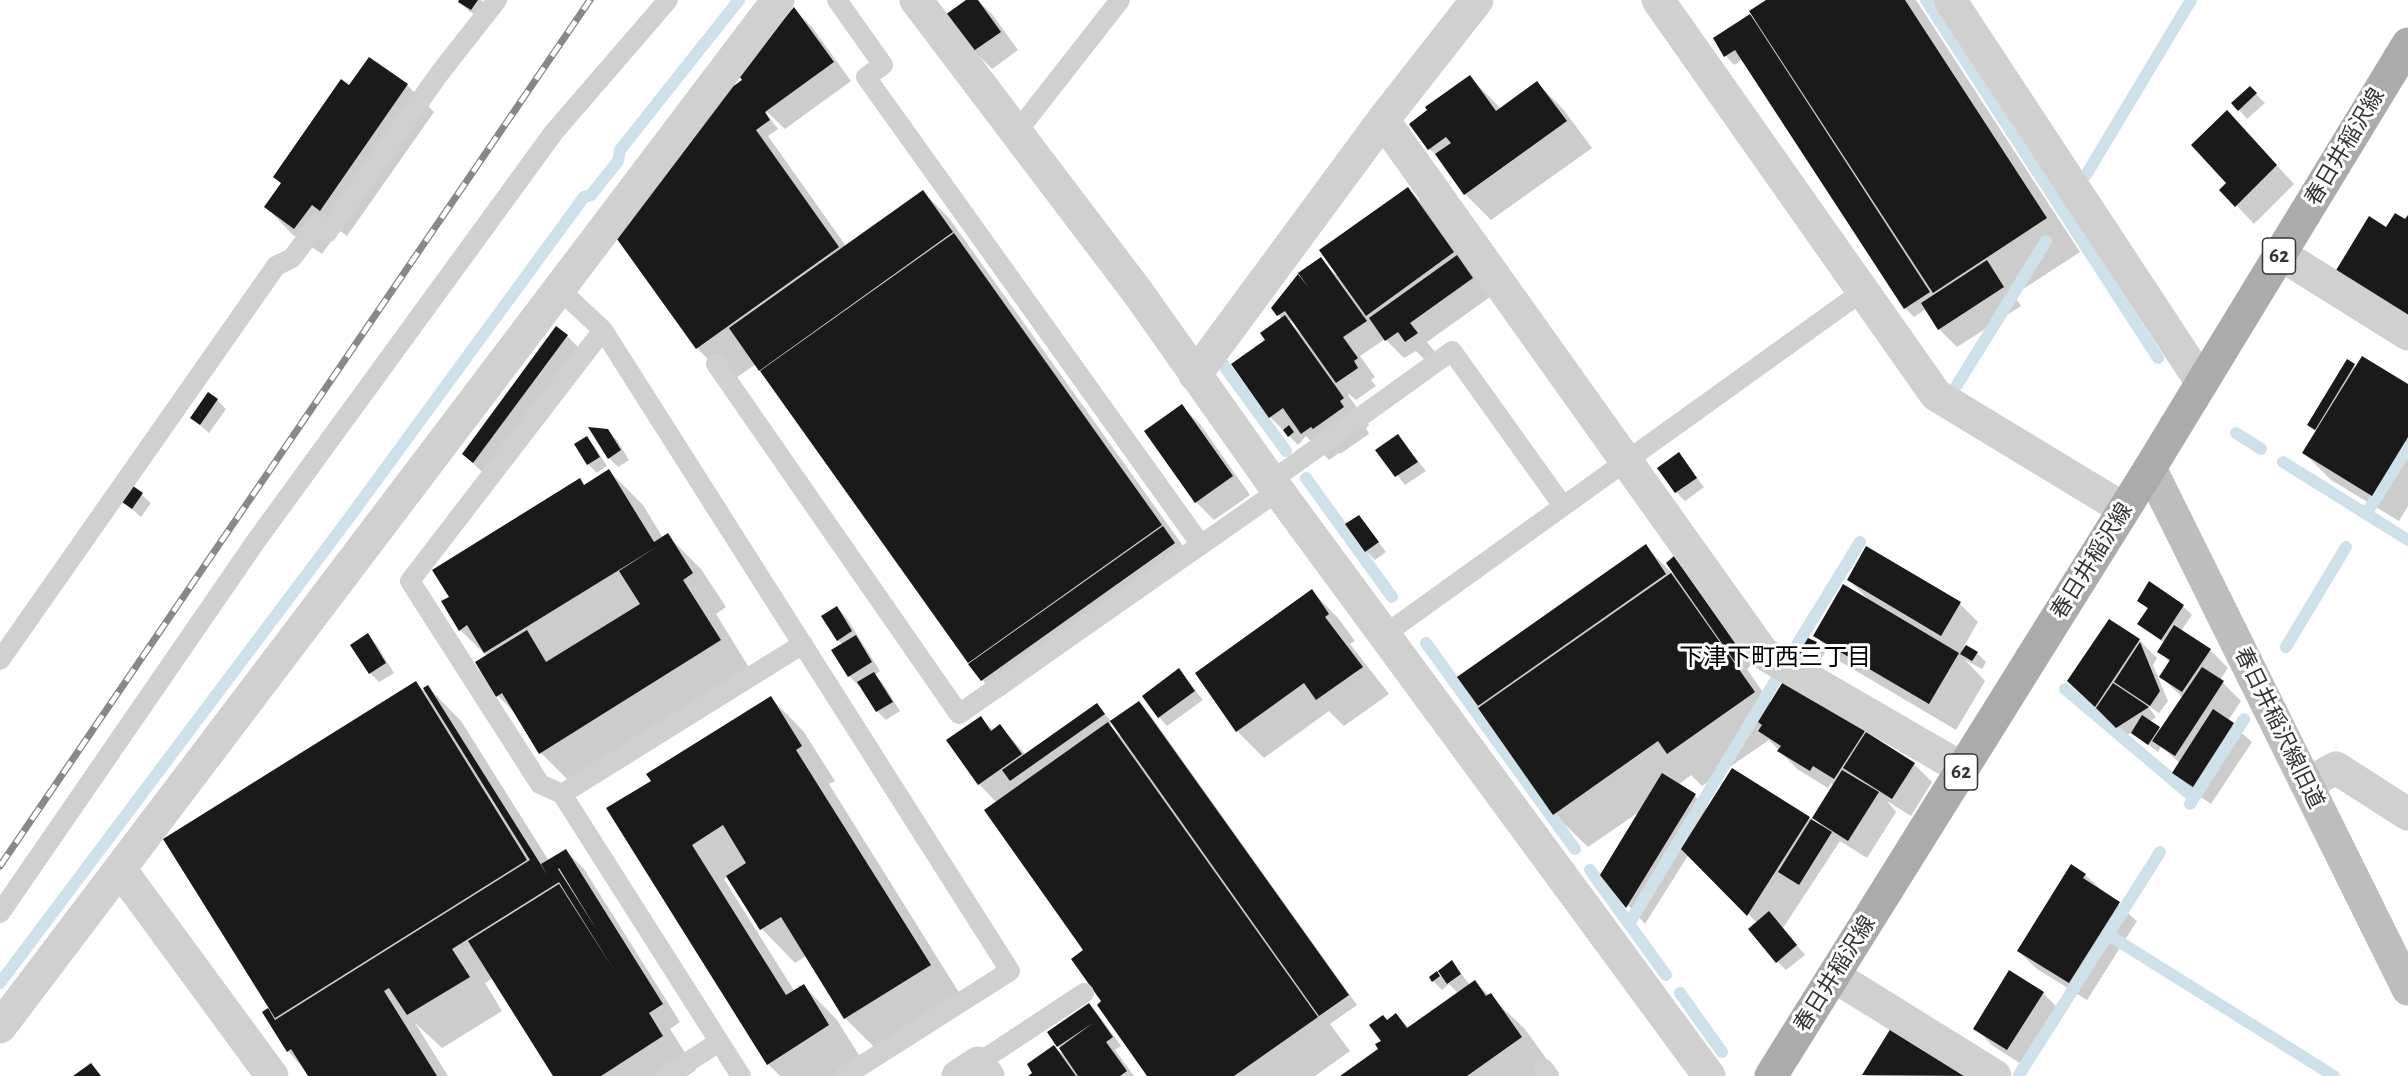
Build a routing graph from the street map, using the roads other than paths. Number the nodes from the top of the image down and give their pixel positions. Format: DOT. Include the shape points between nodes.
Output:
graph roads {
  1 [pos="497,0"];
  2 [pos="668,0"];
  3 [pos="778,0"];
  4 [pos="837,0"];
  5 [pos="916,0"];
  6 [pos="1120,0"];
  7 [pos="1477,0"];
  8 [pos="1658,0"];
  9 [pos="1950,0"];
  10 [pos="2408,44"];
  11 [pos="1383,120"];
  12 [pos="1016,133"];
  13 [pos="2280,254"];
  14 [pos="559,289"];
  15 [pos="1863,291"];
  16 [pos="603,330"];
  17 [pos="2408,334"];
  18 [pos="716,364"];
  19 [pos="1195,375"];
  20 [pos="2202,383"];
  21 [pos="1626,461"];
  22 [pos="2150,468"];
  23 [pos="1275,486"];
  24 [pos="1563,506"];
  25 [pos="2124,509"];
  26 [pos="1201,545"];
  27 [pos="1384,635"];
  28 [pos="803,644"];
  29 [pos="0,660"];
  30 [pos="1963,769"];
  31 [pos="2307,784"];
  32 [pos="562,794"];
  33 [pos="2408,813"];
  34 [pos="120,869"];
  35 [pos="0,913"];
  36 [pos="1834,976"];
  37 [pos="2408,989"];
  38 [pos="1084,993"];
  39 [pos="0,1026"];
  40 [pos="720,1042"];
  41 [pos="975,1072"];
  42 [pos="272,1076"];
  43 [pos="666,1076"];
  44 [pos="741,1076"];
  45 [pos="845,1076"];
  46 [pos="1710,1076"];
  47 [pos="1772,1076"];
  48 [pos="1995,1076"];
  1 -- 29 [label="lane" via="439,74 327,233 317,225 292,258 276,266"];
  2 -- 35 [label="lane" via="547,142 255,541"];
  3 -- 14 [label="street"];
  4 -- 26 [label="lane" via="883,65 866,77"];
  5 -- 12 [label="street"];
  6 -- 12 [label="lane"];
  7 -- 11 [label="street"];
  8 -- 15 [label="street"];
  9 -- 20 [label="street"];
  10 -- 13 [label="main road, 春日井稲沢線 / 62"];
  11 -- 19 [label="street"];
  11 -- 21 [label="street"];
  12 -- 19 [label="street"];
  13 -- 17 [label="street"];
  13 -- 20 [label="main road, 春日井稲沢線 / 62"];
  14 -- 16 [label="lane"];
  14 -- 34 [label="street"];
  15 -- 21 [label="lane"];
  15 -- 25 [label="street" via="1936,395"];
  16 -- 28 [label="lane"];
  16 -- 32 [label="lane" via="410,581 540,784"];
  18 -- 26 [label="lane" via="959,714"];
  19 -- 23 [label="street"];
  20 -- 22 [label="main road, 春日井稲沢線 / 62"];
  21 -- 24 [label="lane"];
  21 -- 30 [label="street" via="1763,652"];
  22 -- 25 [label="main road, 春日井稲沢線 / 62"];
  22 -- 31 [label="street, 春日井稲沢線旧道"];
  23 -- 24 [label="lane" via="1452,351"];
  23 -- 26 [label="lane"];
  23 -- 27 [label="street"];
  24 -- 27 [label="lane"];
  25 -- 30 [label="main road, 春日井稲沢線 / 62"];
  27 -- 46 [label="street"];
  28 -- 32 [label="lane"];
  28 -- 45 [label="lane" via="1010,971"];
  30 -- 36 [label="main road, 春日井稲沢線 / 62"];
  31 -- 33 [label="street" via="2336,768"];
  31 -- 37 [label="street, 春日井稲沢線旧道"];
  32 -- 40 [label="lane"];
  34 -- 39 [label="street"];
  34 -- 42 [label="street"];
  36 -- 47 [label="main road, 春日井稲沢線 / 62"];
  36 -- 48 [label="street"];
  38 -- 41 [label="lane"];
  40 -- 43 [label="lane"];
  40 -- 44 [label="lane"];
}
